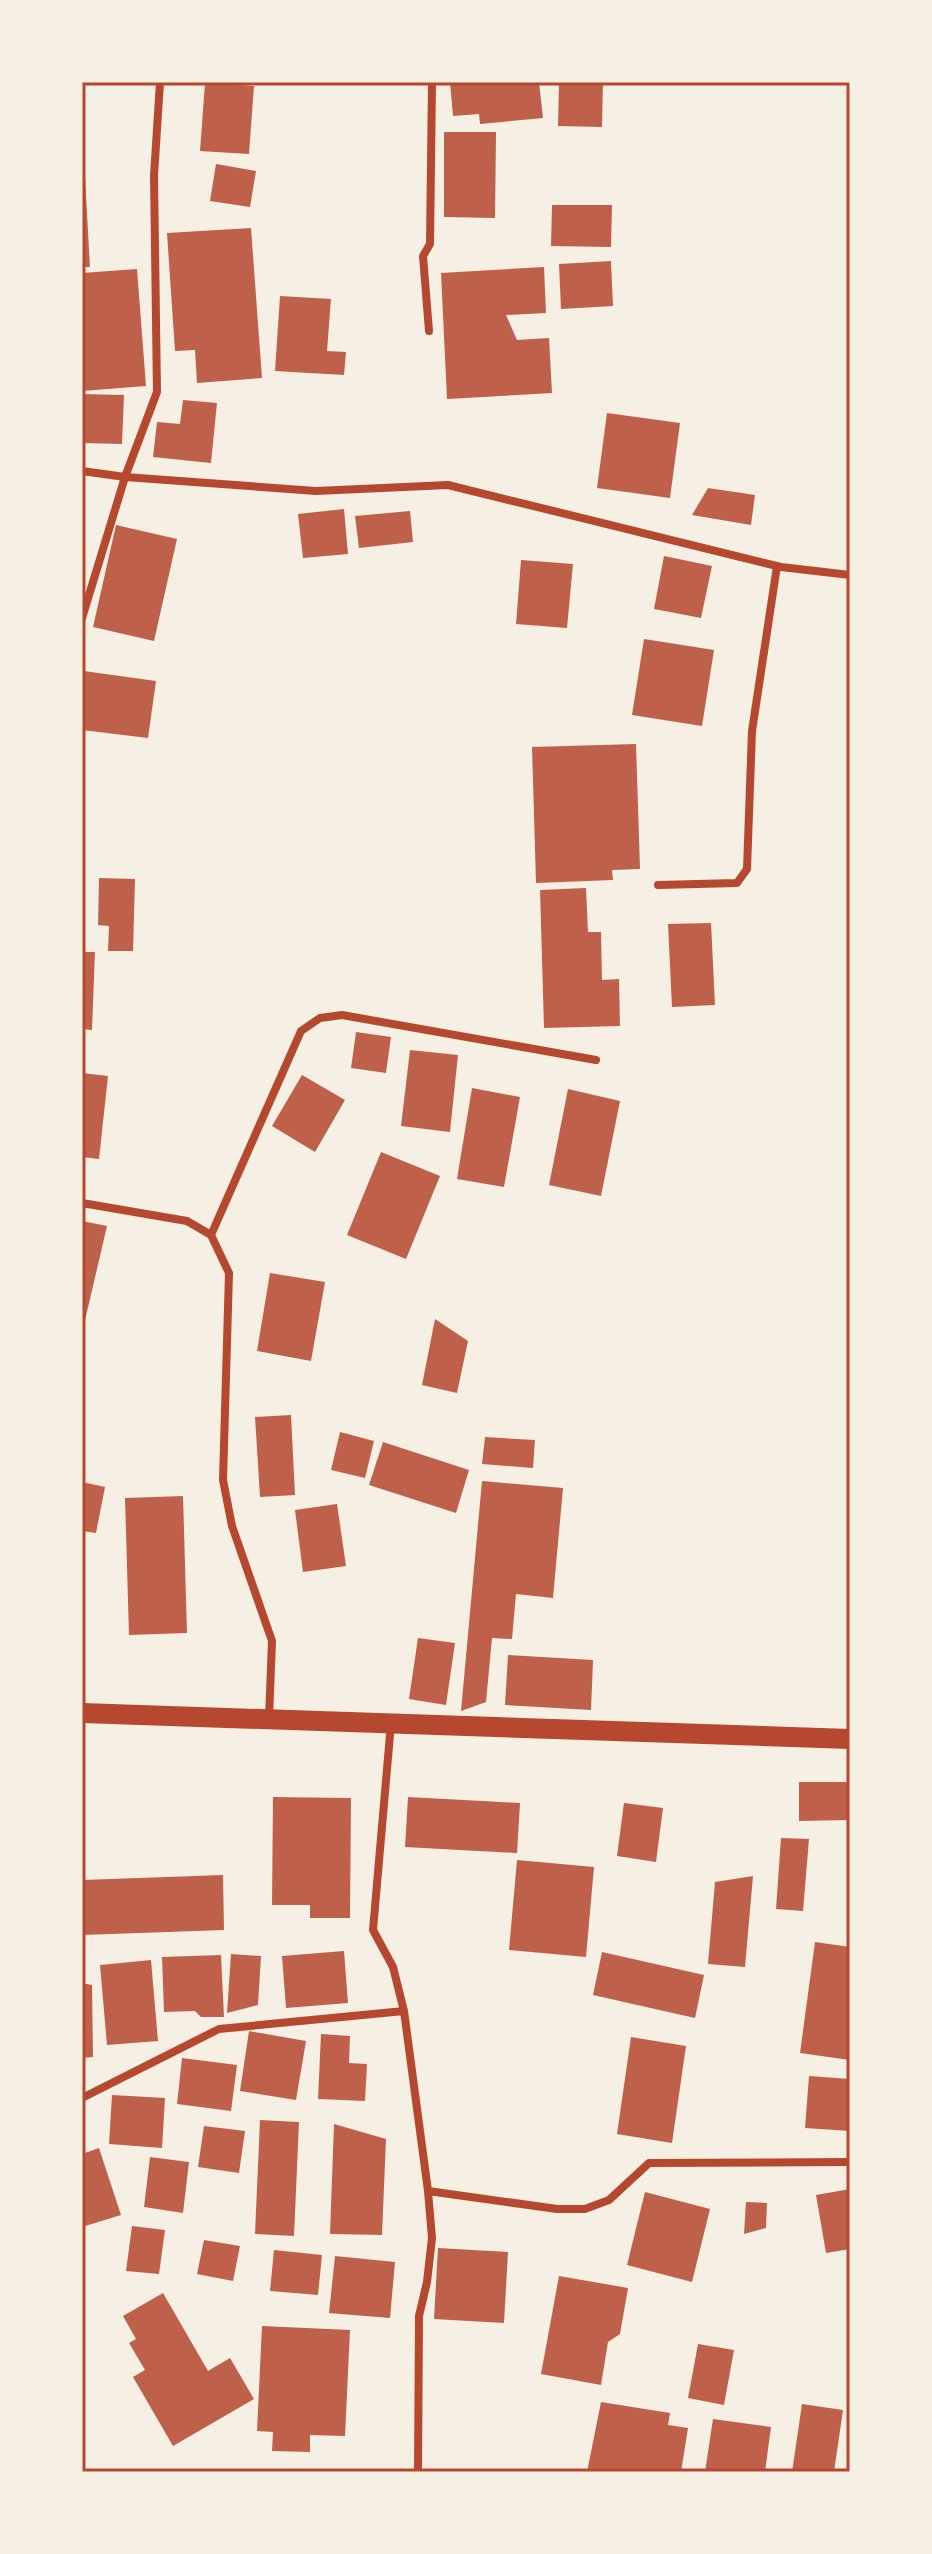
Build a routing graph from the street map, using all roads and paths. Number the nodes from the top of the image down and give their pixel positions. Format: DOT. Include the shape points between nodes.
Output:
graph roads {
  1 [pos="160,82"];
  2 [pos="432,82"];
  3 [pos="429,331"];
  4 [pos="82,471"];
  5 [pos="125,477"];
  6 [pos="777,566"];
  7 [pos="850,575"];
  8 [pos="82,618"];
  9 [pos="658,885"];
  10 [pos="596,1060"];
  11 [pos="82,1203"];
  12 [pos="211,1235"];
  13 [pos="82,1713"];
  14 [pos="269,1718"];
  15 [pos="391,1723"];
  16 [pos="850,1739"];
  17 [pos="404,2011"];
  18 [pos="82,2098"];
  19 [pos="850,2162"];
  20 [pos="428,2191"];
  21 [pos="418,2472"];
  1 -- 5 [label="street" via="154,176 157,392"];
  2 -- 3 [label="street" via="430,244 423,256"];
  4 -- 5 [label="street"];
  5 -- 6 [label="street" via="316,491 448,485"];
  5 -- 8 [label="street"];
  6 -- 7 [label="street"];
  6 -- 9 [label="street" via="752,731 747,869 737,883"];
  10 -- 12 [label="street" via="342,1015 320,1018 301,1031"];
  11 -- 12 [label="street" via="187,1221"];
  12 -- 14 [label="street" via="229,1273 223,1480 232,1526 272,1641"];
  13 -- 14 [label="main road"];
  14 -- 15 [label="main road"];
  15 -- 16 [label="main road"];
  15 -- 17 [label="street" via="373,1930 393,1967"];
  17 -- 18 [label="street" via="219,2029"];
  17 -- 20 [label="street"];
  19 -- 20 [label="street" via="649,2163 609,2200 585,2209"];
  20 -- 21 [label="street" via="432,2238 419,2316"];
}
